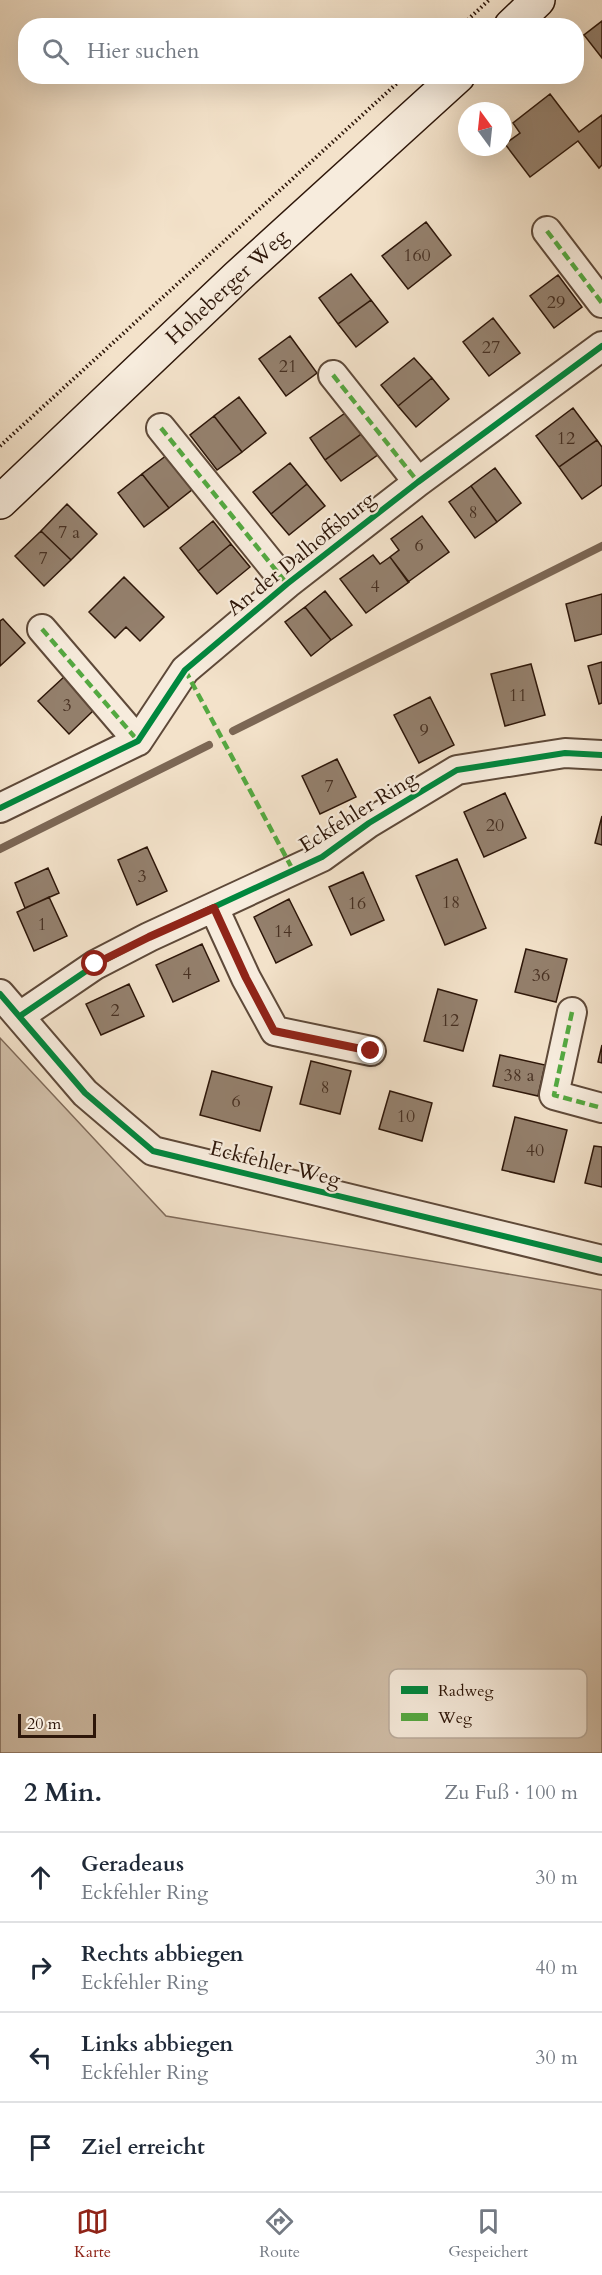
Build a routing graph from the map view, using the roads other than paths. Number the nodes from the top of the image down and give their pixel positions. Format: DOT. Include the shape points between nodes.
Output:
graph roads {
  1 [pos="538,0"];
  2 [pos="519,18"];
  3 [pos="449,84"];
  4 [pos="547,231"];
  5 [pos="602,303"];
  6 [pos="602,346"];
  7 [pos="333,375"];
  8 [pos="161,428"];
  9 [pos="418,482"];
  10 [pos="0,502"];
  11 [pos="287,584"];
  12 [pos="42,629"];
  13 [pos="138,741"];
  14 [pos="602,755"];
  15 [pos="0,808"];
  16 [pos="214,908"];
  17 [pos="0,994"];
  18 [pos="572,1012"];
  19 [pos="20,1016"];
  20 [pos="371,1051"];
  21 [pos="602,1108"];
  22 [pos="602,1260"];
  1 -- 2 [label="street"];
  3 -- 10 [label="street, Hoheberger Weg" via="237,277"];
  4 -- 5 [label="street"];
  6 -- 9 [label="street, An der Dalhoffsburg"];
  7 -- 9 [label="street"];
  8 -- 11 [label="street, An der Dalhoffsburg"];
  9 -- 11 [label="street, An der Dalhoffsburg"];
  11 -- 13 [label="street, An der Dalhoffsburg" via="185,670"];
  12 -- 13 [label="street"];
  13 -- 15 [label="street"];
  14 -- 16 [label="street, Eckfehler Ring" via="565,753 458,770 369,823 322,857"];
  16 -- 19 [label="street, Eckfehler Ring" via="95,964"];
  16 -- 20 [label="street" via="274,1031"];
  17 -- 19 [label="street, Eckfehler Weg"];
  18 -- 21 [label="street" via="554,1095"];
  19 -- 22 [label="street, Eckfehler Weg" via="85,1093 153,1151"];
}
